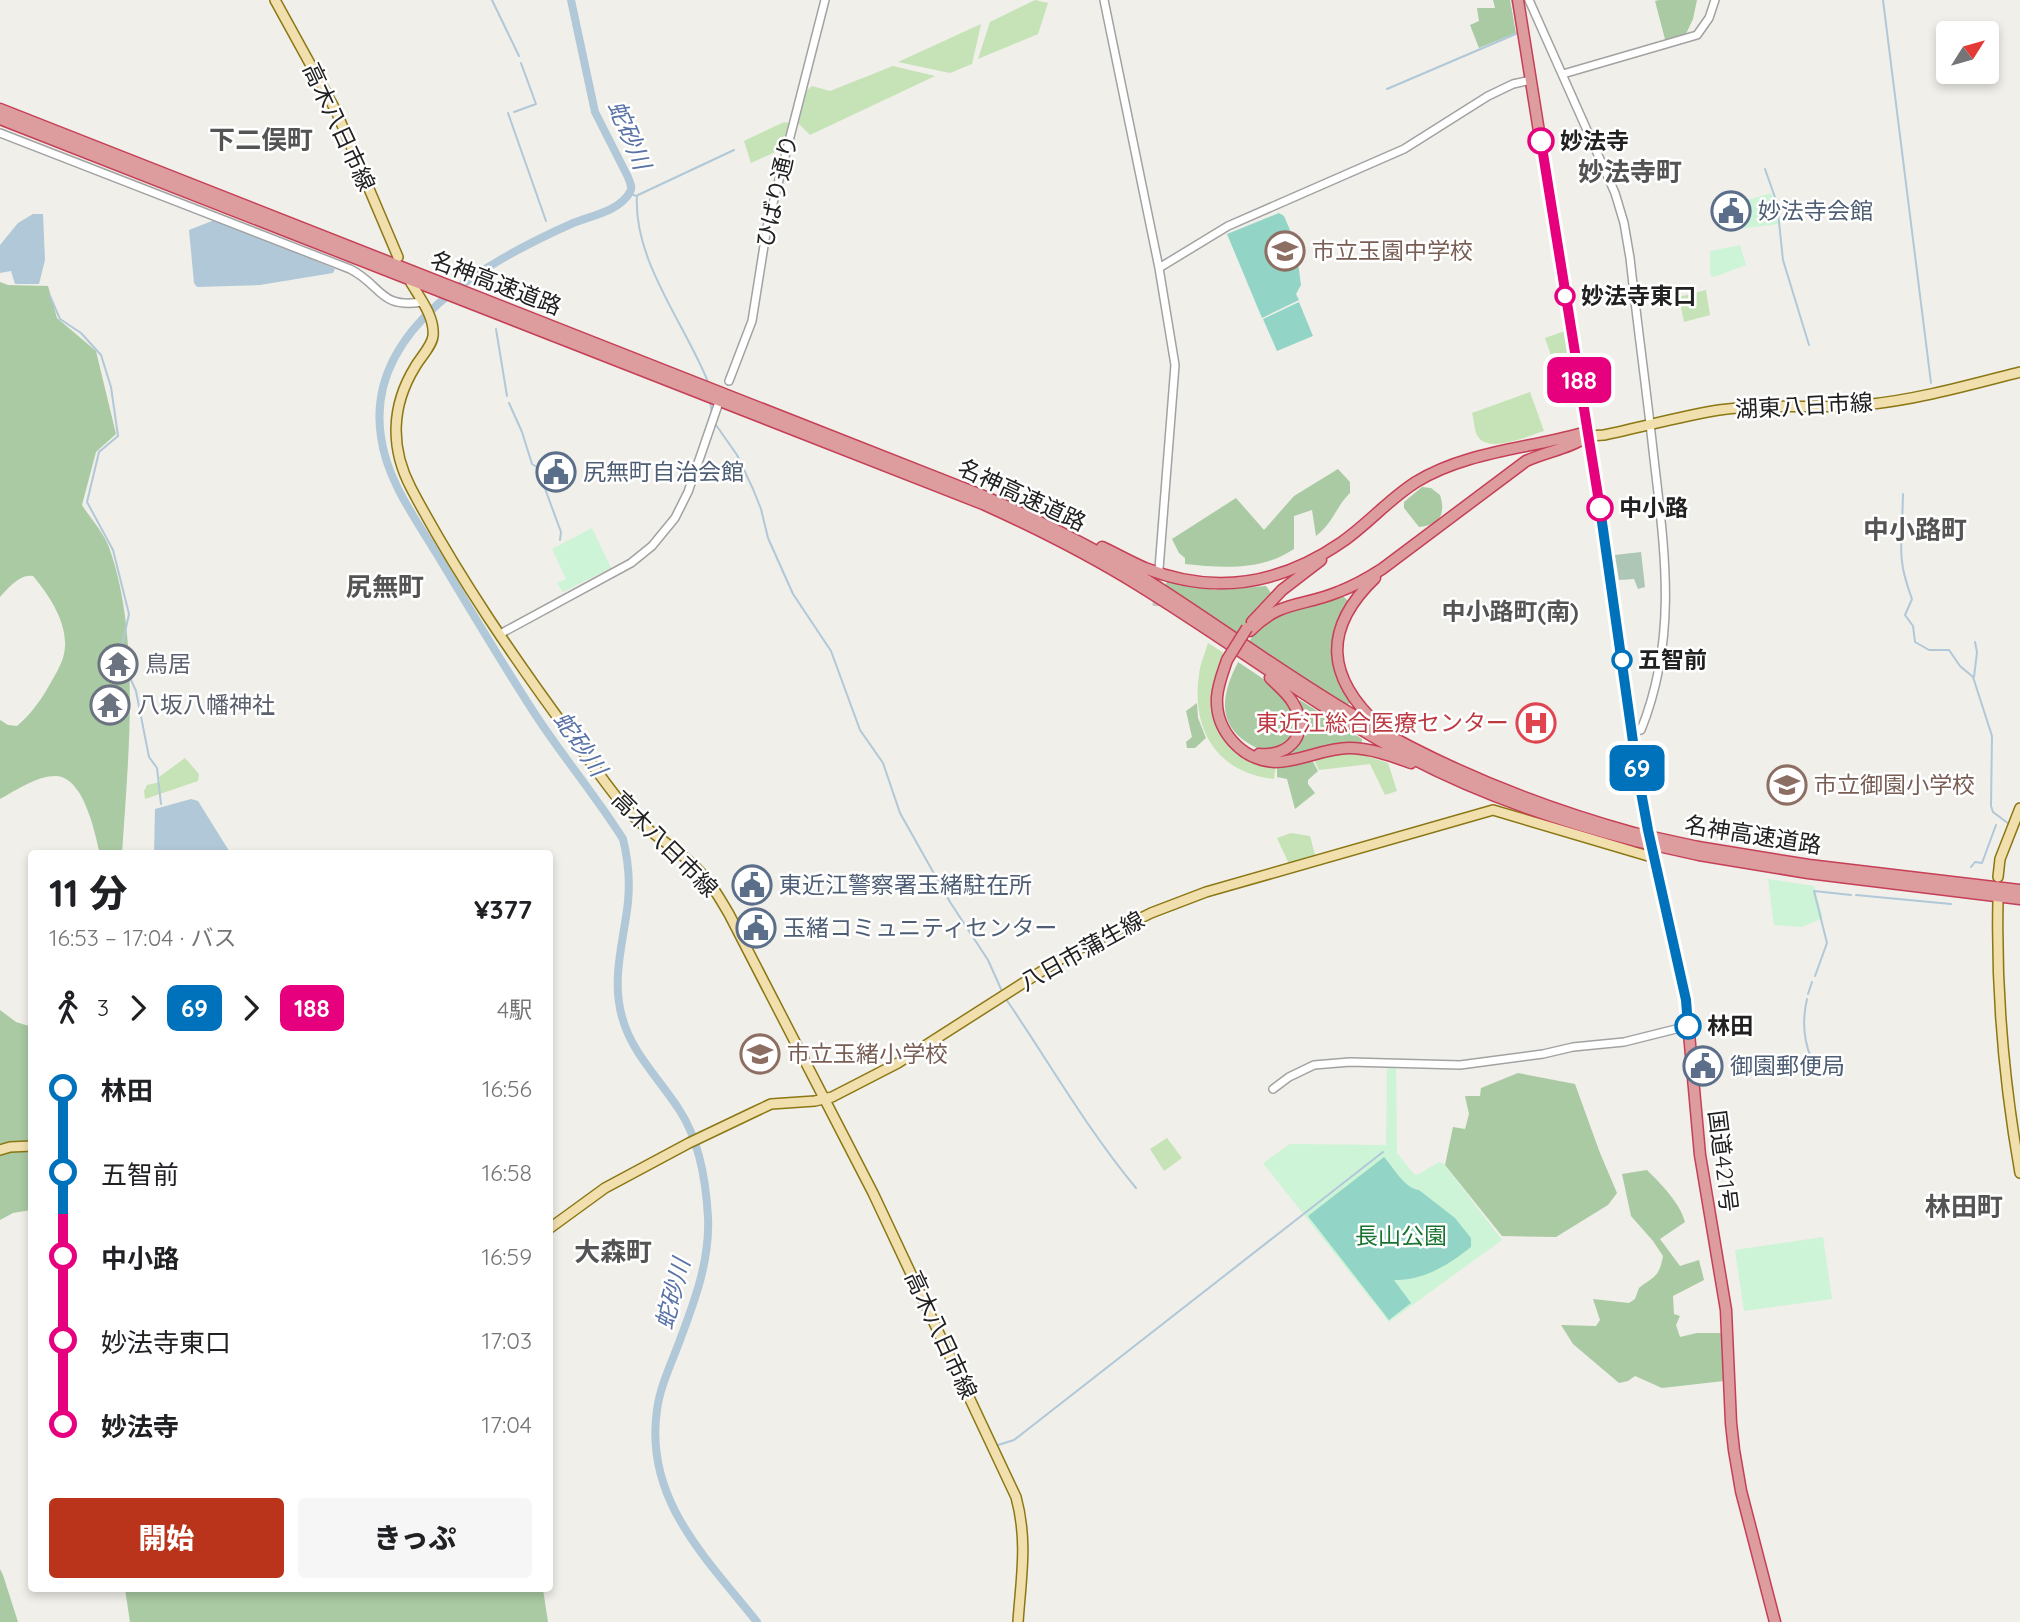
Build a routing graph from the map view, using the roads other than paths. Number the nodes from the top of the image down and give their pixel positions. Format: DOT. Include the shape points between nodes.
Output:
graph roads {
  1 [pos="275,0"];
  2 [pos="825,0"];
  3 [pos="1104,0"];
  4 [pos="1518,0"];
  5 [pos="1528,0"];
  6 [pos="1715,0"];
  7 [pos="1563,74"];
  8 [pos="1531,80"];
  9 [pos="0,109"];
  10 [pos="0,119"];
  11 [pos="0,133"];
  12 [pos="398,257"];
  13 [pos="1158,268"];
  14 [pos="411,282"];
  15 [pos="445,288"];
  16 [pos="422,302"];
  17 [pos="550,329"];
  18 [pos="2020,372"];
  19 [pos="729,381"];
  20 [pos="719,405"];
  21 [pos="1651,425"];
  22 [pos="1588,436"];
  23 [pos="986,497"];
  24 [pos="1342,542"];
  25 [pos="1159,569"];
  26 [pos="1382,569"];
  27 [pos="1248,630"];
  28 [pos="500,634"];
  29 [pos="1252,660"];
  30 [pos="1229,662"];
  31 [pos="1632,731"];
  32 [pos="1393,737"];
  33 [pos="1519,806"];
  34 [pos="2020,808"];
  35 [pos="1635,837"];
  36 [pos="1698,851"];
  37 [pos="1655,858"];
  38 [pos="1998,877"];
  39 [pos="2020,890"];
  40 [pos="2020,899"];
  41 [pos="1998,901"];
  42 [pos="1688,1026"];
  43 [pos="1273,1089"];
  44 [pos="825,1100"];
  45 [pos="28,1146"];
  46 [pos="0,1150"];
  47 [pos="2020,1173"];
  48 [pos="553,1225"];
  49 [pos="1018,1622"];
  50 [pos="1775,1622"];
  1 -- 12 [label="main road, 高木八日市線" via="336,111"];
  2 -- 19 [label="street, ひばり通り" via="766,228 752,321"];
  3 -- 13 [label="street"];
  4 -- 5 [label="street"];
  4 -- 8 [label="highway, 国道421号"];
  5 -- 7 [label="street"];
  6 -- 7 [label="street" via="1697,35"];
  7 -- 21 [label="street" via="1624,222"];
  8 -- 13 [label="street" via="1488,96 1404,149 1228,226"];
  8 -- 22 [label="highway, 国道421号"];
  9 -- 15 [label="highway, 名神高速道路"];
  10 -- 15 [label="highway, 名神高速道路"];
  11 -- 16 [label="street" via="350,270 396,303"];
  13 -- 25 [label="street" via="1176,374"];
  14 -- 16 [label="main road, 高木八日市線"];
  15 -- 17 [label="highway, 名神高速道路"];
  16 -- 28 [label="main road, 高木八日市線" via="431,318 433,339 410,374 397,407 399,461"];
  17 -- 23 [label="highway, 名神高速道路"];
  17 -- 29 [label="highway, 名神高速道路" via="1030,525 1139,586"];
  18 -- 21 [label="main road, 湖東八日市線" via="1867,404 1765,405"];
  20 -- 28 [label="street" via="688,492 675,518 652,545 631,563"];
  21 -- 22 [label="main road, 湖東八日市線"];
  21 -- 31 [label="street" via="1667,607 1648,713 1641,730"];
  22 -- 24 [label="highway" via="1579,434 1465,460 1439,470 1403,492"];
  22 -- 26 [label="highway" via="1526,461"];
  22 -- 31 [label="highway, 国道421号"];
  23 -- 24 [label="highway" via="1145,568 1198,582 1230,585 1282,574"];
  23 -- 32 [label="highway, 名神高速道路" via="1102,553 1288,675"];
  24 -- 27 [label="highway" via="1282,590"];
  26 -- 27 [label="highway" via="1337,593 1275,611"];
  26 -- 32 [label="highway" via="1347,613 1338,655 1343,683 1353,699"];
  27 -- 30 [label="highway, bridge"];
  28 -- 44 [label="main road, 高木八日市線" via="623,806 709,881"];
  29 -- 30 [label="highway" via="1286,693 1299,716 1297,738 1283,752 1261,755 1235,739 1227,726 1221,696"];
  29 -- 33 [label="highway, 名神高速道路" via="1400,752"];
  30 -- 33 [label="highway" via="1217,696 1218,713 1232,741 1245,752 1275,762 1333,749 1372,751"];
  31 -- 37 [label="highway, 国道421号"];
  32 -- 35 [label="highway, 名神高速道路" via="1523,797"];
  33 -- 35 [label="highway, 名神高速道路"];
  34 -- 38 [label="main road" via="2000,859"];
  35 -- 36 [label="highway, 名神高速道路, bridge"];
  36 -- 39 [label="highway, 名神高速道路"];
  36 -- 40 [label="highway, 名神高速道路" via="1808,873"];
  37 -- 42 [label="highway, 国道421号"];
  37 -- 44 [label="main road, 八日市蒲生線" via="1493,810 1206,892 1151,912 1067,955 898,1063"];
  41 -- 47 [label="main road" via="2001,1037"];
  42 -- 43 [label="street" via="1624,1042 1460,1065 1314,1065"];
  42 -- 50 [label="highway, 国道421号" via="1700,1156 1726,1310 1734,1450"];
  44 -- 48 [label="main road, 八日市蒲生線" via="771,1104 605,1188"];
  44 -- 49 [label="main road, 高木八日市線" via="1016,1497 1024,1535"];
  45 -- 46 [label="main road"];
}
